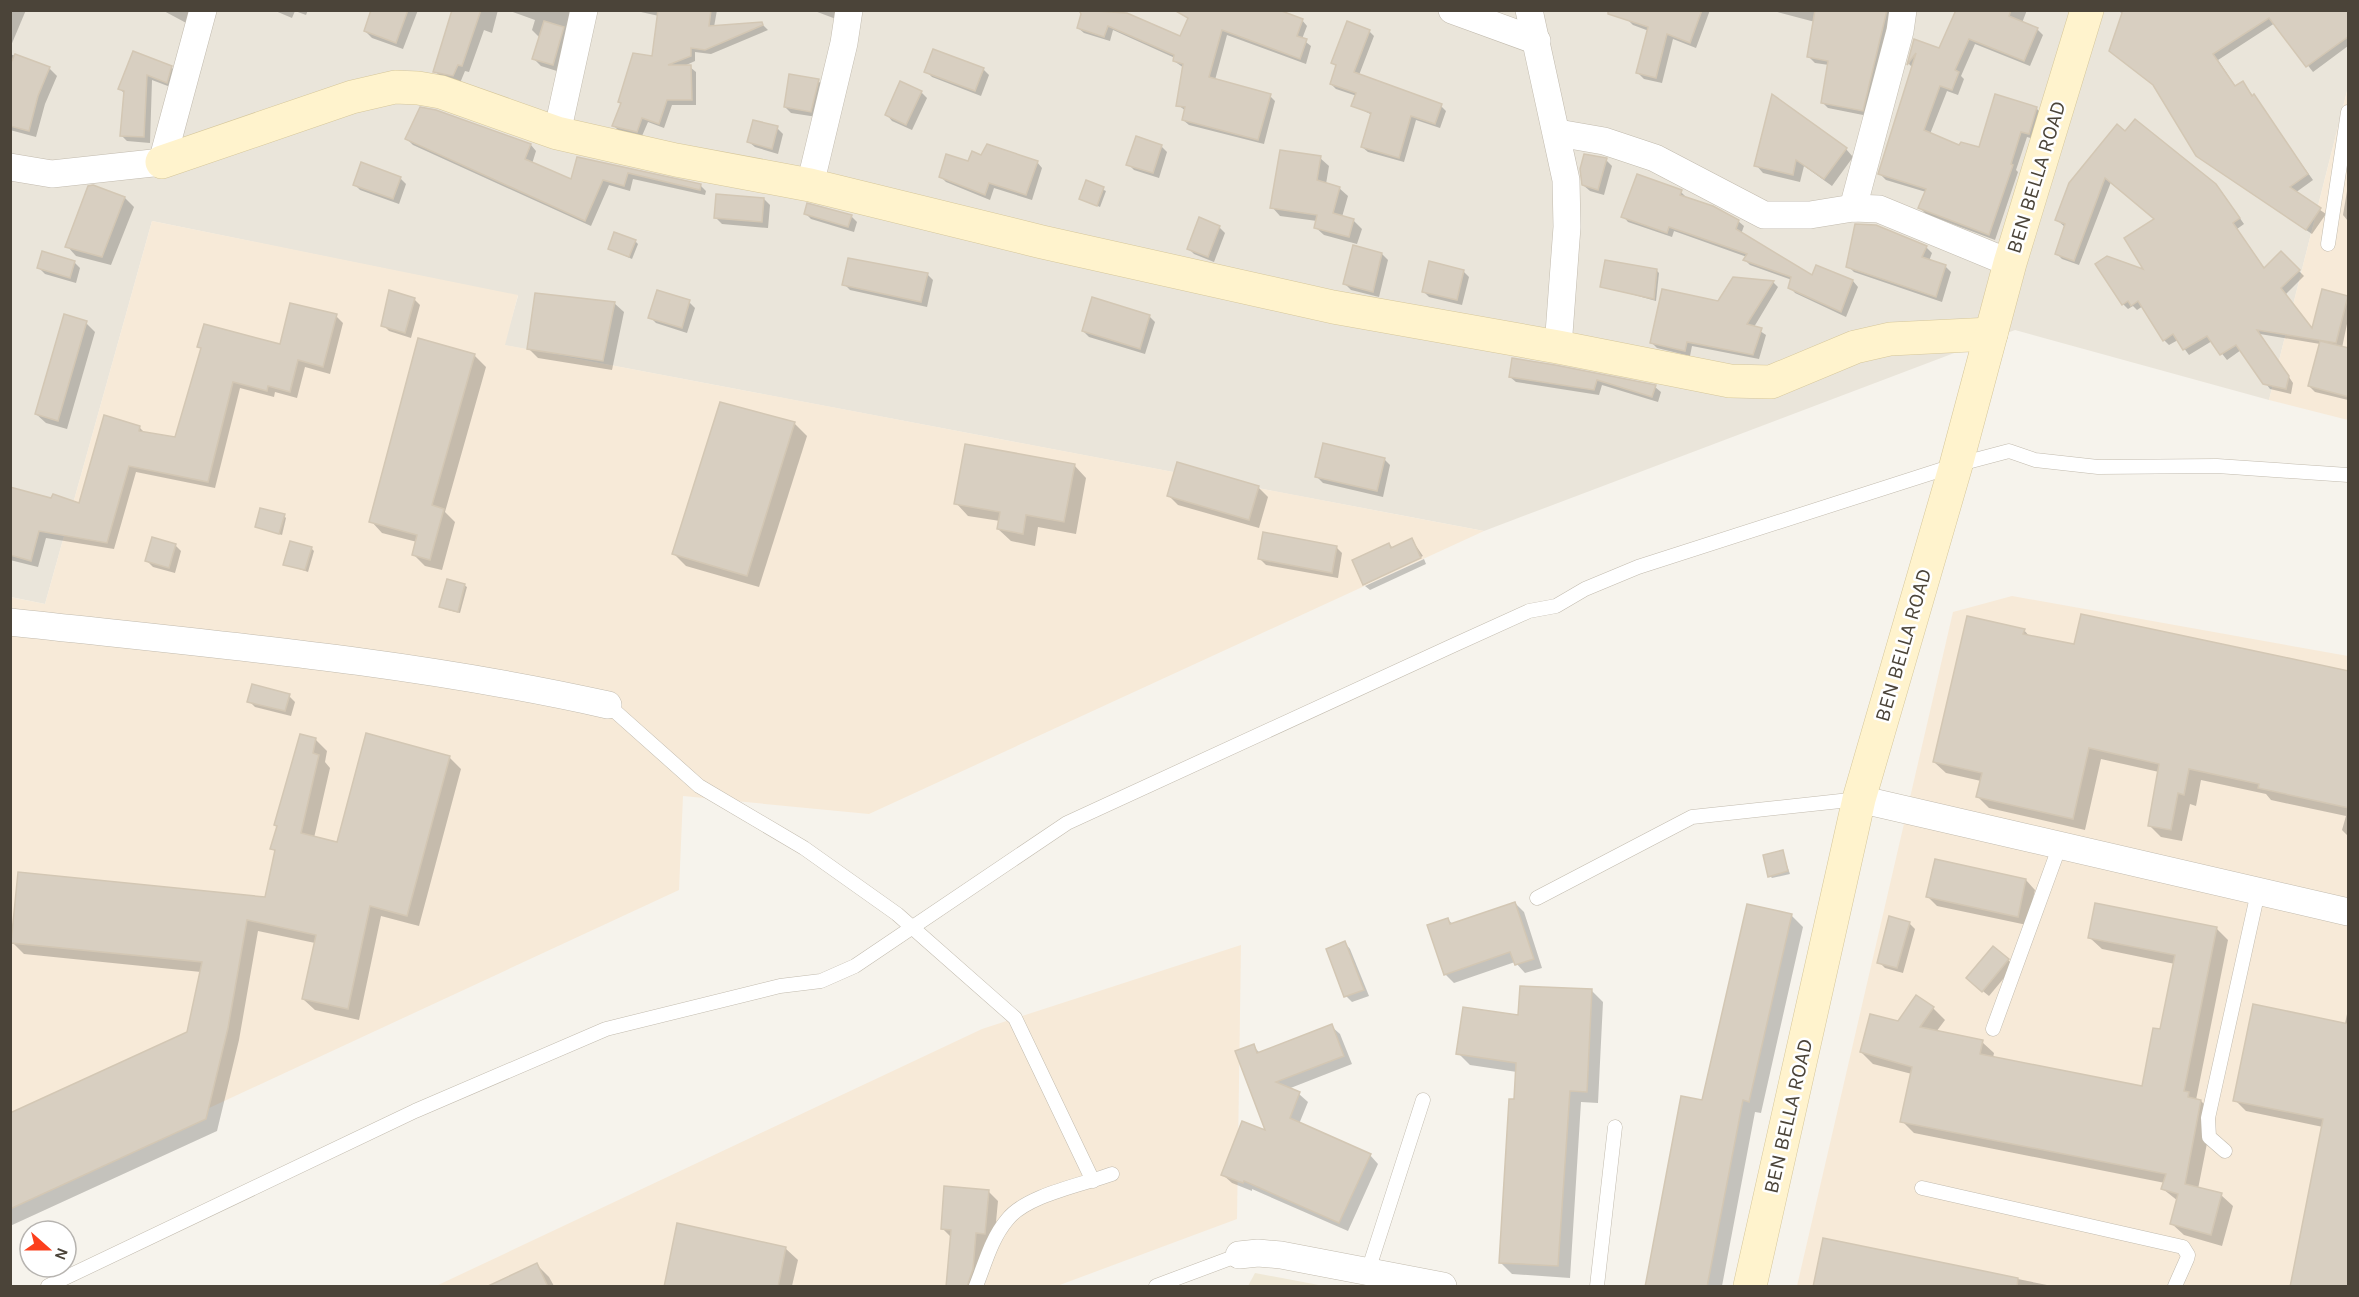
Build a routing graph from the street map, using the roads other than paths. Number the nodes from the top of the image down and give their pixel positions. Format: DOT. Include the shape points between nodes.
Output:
graph roads {
  1 [pos="203,10"];
  2 [pos="584,10"];
  3 [pos="849,10"];
  4 [pos="1452,10"];
  5 [pos="1529,10"];
  6 [pos="1903,10"];
  7 [pos="2087,10"];
  8 [pos="1537,41"];
  9 [pos="2349,112"];
  10 [pos="557,133"];
  11 [pos="1558,133"];
  12 [pos="162,162"];
  13 [pos="10,167"];
  14 [pos="810,185"];
  15 [pos="1853,208"];
  16 [pos="2328,244"];
  17 [pos="2010,263"];
  18 [pos="1991,334"];
  19 [pos="1558,347"];
  20 [pos="1956,465"];
  21 [pos="2349,476"];
  22 [pos="10,622"];
  23 [pos="608,705"];
  24 [pos="1859,799"];
  25 [pos="2060,845"];
  26 [pos="2258,892"];
  27 [pos="1537,898"];
  28 [pos="2349,912"];
  29 [pos="912,927"];
  30 [pos="1993,1029"];
  31 [pos="1423,1100"];
  32 [pos="1615,1127"];
  33 [pos="2224,1151"];
  34 [pos="1112,1174"];
  35 [pos="1093,1181"];
  36 [pos="1922,1188"];
  37 [pos="1239,1255"];
  38 [pos="1368,1271"];
  39 [pos="48,1287"];
  40 [pos="976,1287"];
  41 [pos="1156,1287"];
  42 [pos="1443,1287"];
  43 [pos="1597,1287"];
  44 [pos="1750,1287"];
  45 [pos="2175,1287"];
  1 -- 12 [label="street"];
  2 -- 10 [label="street"];
  3 -- 14 [label="street"];
  4 -- 8 [label="street"];
  5 -- 8 [label="street"];
  6 -- 15 [label="street"];
  7 -- 17 [label="street, BEN BELLA ROAD"];
  8 -- 11 [label="street"];
  9 -- 16 [label="lane"];
  10 -- 12 [label="street" via="441,92 394,87 292,116"];
  10 -- 14 [label="street"];
  11 -- 15 [label="street" via="1604,141 1655,159 1764,215 1810,215"];
  11 -- 19 [label="street" via="1566,180 1567,227"];
  12 -- 13 [label="street" via="52,174"];
  14 -- 19 [label="street" via="1333,308"];
  15 -- 17 [label="street" via="1879,209"];
  17 -- 18 [label="street, BEN BELLA ROAD"];
  18 -- 19 [label="street" via="1890,339 1855,347 1771,381 1730,381"];
  18 -- 20 [label="street, BEN BELLA ROAD"];
  20 -- 21 [label="lane" via="2009,451 2035,460 2098,467 2217,466"];
  20 -- 24 [label="street, BEN BELLA ROAD"];
  20 -- 29 [label="lane" via="1638,567 1556,606 1529,611 1067,823"];
  22 -- 23 [label="street" via="313,655"];
  23 -- 29 [label="lane" via="699,786 804,848"];
  24 -- 25 [label="street"];
  24 -- 27 [label="lane" via="1692,817"];
  24 -- 44 [label="street, BEN BELLA ROAD"];
  25 -- 26 [label="street"];
  25 -- 30 [label="lane"];
  26 -- 28 [label="street"];
  26 -- 33 [label="lane" via="2208,1118 2209,1137"];
  29 -- 35 [label="lane" via="1015,1018"];
  29 -- 39 [label="lane" via="855,966 821,981 780,986 606,1029 415,1111"];
  31 -- 38 [label="lane"];
  32 -- 43 [label="lane"];
  34 -- 35 [label="lane"];
  35 -- 40 [label="lane" via="1025,1204 1008,1218 995,1237"];
  36 -- 45 [label="lane" via="2183,1246 2188,1255"];
  37 -- 38 [label="street" via="1258,1252"];
  37 -- 41 [label="lane"];
  38 -- 42 [label="street"];
}
